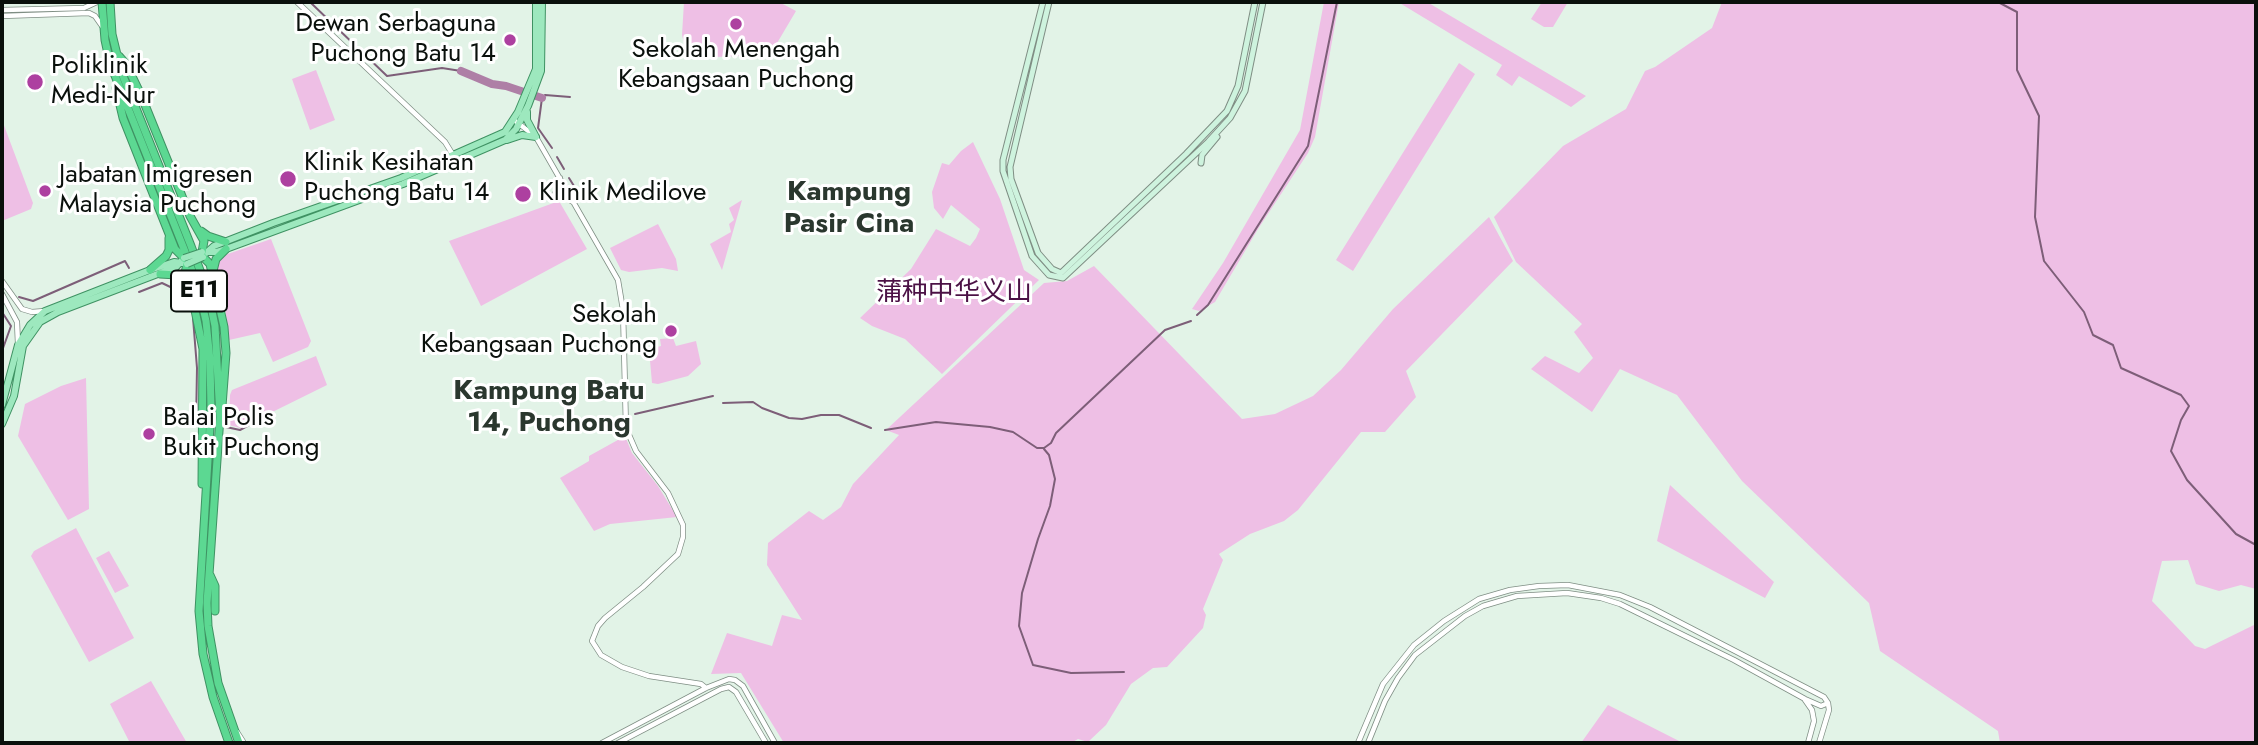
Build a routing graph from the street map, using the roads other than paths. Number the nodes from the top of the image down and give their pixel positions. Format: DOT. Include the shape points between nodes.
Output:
graph roads {
  1 [pos="99,2"];
  2 [pos="110,2"];
  3 [pos="297,2"];
  4 [pos="536,2"];
  5 [pos="542,2"];
  6 [pos="1043,2"];
  7 [pos="1049,2"];
  8 [pos="1255,2"];
  9 [pos="1263,2"];
  10 [pos="2,10"];
  11 [pos="2,16"];
  12 [pos="103,27"];
  13 [pos="116,52"];
  14 [pos="114,73"];
  15 [pos="533,87"];
  16 [pos="527,104"];
  17 [pos="517,122"];
  18 [pos="1220,131"];
  19 [pos="536,137"];
  20 [pos="505,140"];
  21 [pos="453,155"];
  22 [pos="1201,163"];
  23 [pos="560,177"];
  24 [pos="574,202"];
  25 [pos="190,216"];
  26 [pos="274,226"];
  27 [pos="169,234"];
  28 [pos="226,245"];
  29 [pos="204,254"];
  30 [pos="184,261"];
  31 [pos="150,270"];
  32 [pos="160,274"];
  33 [pos="213,275"];
  34 [pos="2,281"];
  35 [pos="2,294"];
  36 [pos="92,295"];
  37 [pos="192,295"];
  38 [pos="45,311"];
  39 [pos="18,345"];
  40 [pos="2,405"];
  41 [pos="219,417"];
  42 [pos="2,424"];
  43 [pos="203,523"];
  44 [pos="210,574"];
  45 [pos="215,611"];
  46 [pos="706,688"];
  47 [pos="1805,699"];
  48 [pos="1828,703"];
  49 [pos="229,743"];
  50 [pos="241,743"];
  51 [pos="602,743"];
  52 [pos="618,743"];
  53 [pos="766,743"];
  54 [pos="775,743"];
  55 [pos="1358,743"];
  56 [pos="1368,743"];
  57 [pos="1808,743"];
  58 [pos="1819,743"];
  1 -- 10 [label="street" via="84,8"];
  1 -- 12 [label="highway, E11"];
  2 -- 13 [label="highway, E11"];
  3 -- 21 [label="street" via="445,142"];
  4 -- 15 [label="main road"];
  5 -- 15 [label="main road" via="542,59"];
  6 -- 18 [label="main road" via="1003,172 1032,256 1053,278 1066,276"];
  7 -- 8 [label="main road" via="1010,167 1038,253 1061,273 1227,111 1238,86"];
  9 -- 18 [label="main road" via="1245,91"];
  11 -- 12 [label="street" via="89,13"];
  12 -- 14 [label="highway, E11"];
  13 -- 25 [label="highway" via="141,94"];
  13 -- 41 [label="highway, E11" via="208,292 215,326"];
  14 -- 27 [label="highway" via="123,118"];
  14 -- 43 [label="highway, E11" via="184,249 206,321 211,409"];
  15 -- 16 [label="main road"];
  16 -- 17 [label="main road"];
  16 -- 19 [label="main road" via="527,120"];
  17 -- 19 [label="street"];
  17 -- 20 [label="main road"];
  17 -- 21 [label="main road"];
  18 -- 22 [label="main road"];
  19 -- 20 [label="main road"];
  19 -- 23 [label="street"];
  20 -- 26 [label="main road" via="403,184"];
  21 -- 26 [label="main road"];
  23 -- 24 [label="street"];
  23 -- 24 [label="street" via="554,195"];
  24 -- 46 [label="street" via="618,280 626,359 624,411 630,440 668,493 684,534 675,558 605,618 592,640 600,655 622,667"];
  25 -- 28 [label="highway" via="208,236"];
  25 -- 29 [label="highway" via="204,242"];
  26 -- 28 [label="main road"];
  27 -- 30 [label="highway"];
  27 -- 31 [label="highway" via="166,256"];
  28 -- 29 [label="main road"];
  28 -- 33 [label="highway" via="215,261"];
  29 -- 30 [label="main road, bridge"];
  29 -- 33 [label="highway"];
  30 -- 31 [label="main road"];
  30 -- 32 [label="main road"];
  30 -- 37 [label="highway"];
  31 -- 36 [label="main road"];
  32 -- 36 [label="main road"];
  32 -- 37 [label="highway" via="181,277"];
  33 -- 41 [label="highway" via="224,327 226,373"];
  34 -- 38 [label="street" via="22,309"];
  35 -- 39 [label="street" via="17,321"];
  36 -- 38 [label="main road"];
  36 -- 42 [label="main road" via="47,316 33,329 23,346 14,396"];
  37 -- 43 [label="highway" via="203,349"];
  38 -- 39 [label="main road"];
  39 -- 40 [label="main road"];
  41 -- 44 [label="highway, E11"];
  43 -- 49 [label="highway, E11" via="199,611 204,654"];
  44 -- 45 [label="highway"];
  44 -- 50 [label="highway, E11" via="208,626 218,683"];
  46 -- 51 [label="street"];
  46 -- 54 [label="street" via="724,680 739,682"];
  47 -- 48 [label="street" via="1821,706"];
  47 -- 56 [label="street" via="1620,604 1567,593 1517,596 1465,616 1415,655 1385,701"];
  47 -- 57 [label="street" via="1814,721"];
  48 -- 55 [label="street" via="1630,599 1568,585 1539,586 1479,599 1427,634 1383,684"];
  48 -- 58 [label="street"];
  52 -- 53 [label="street" via="729,687"];
}
